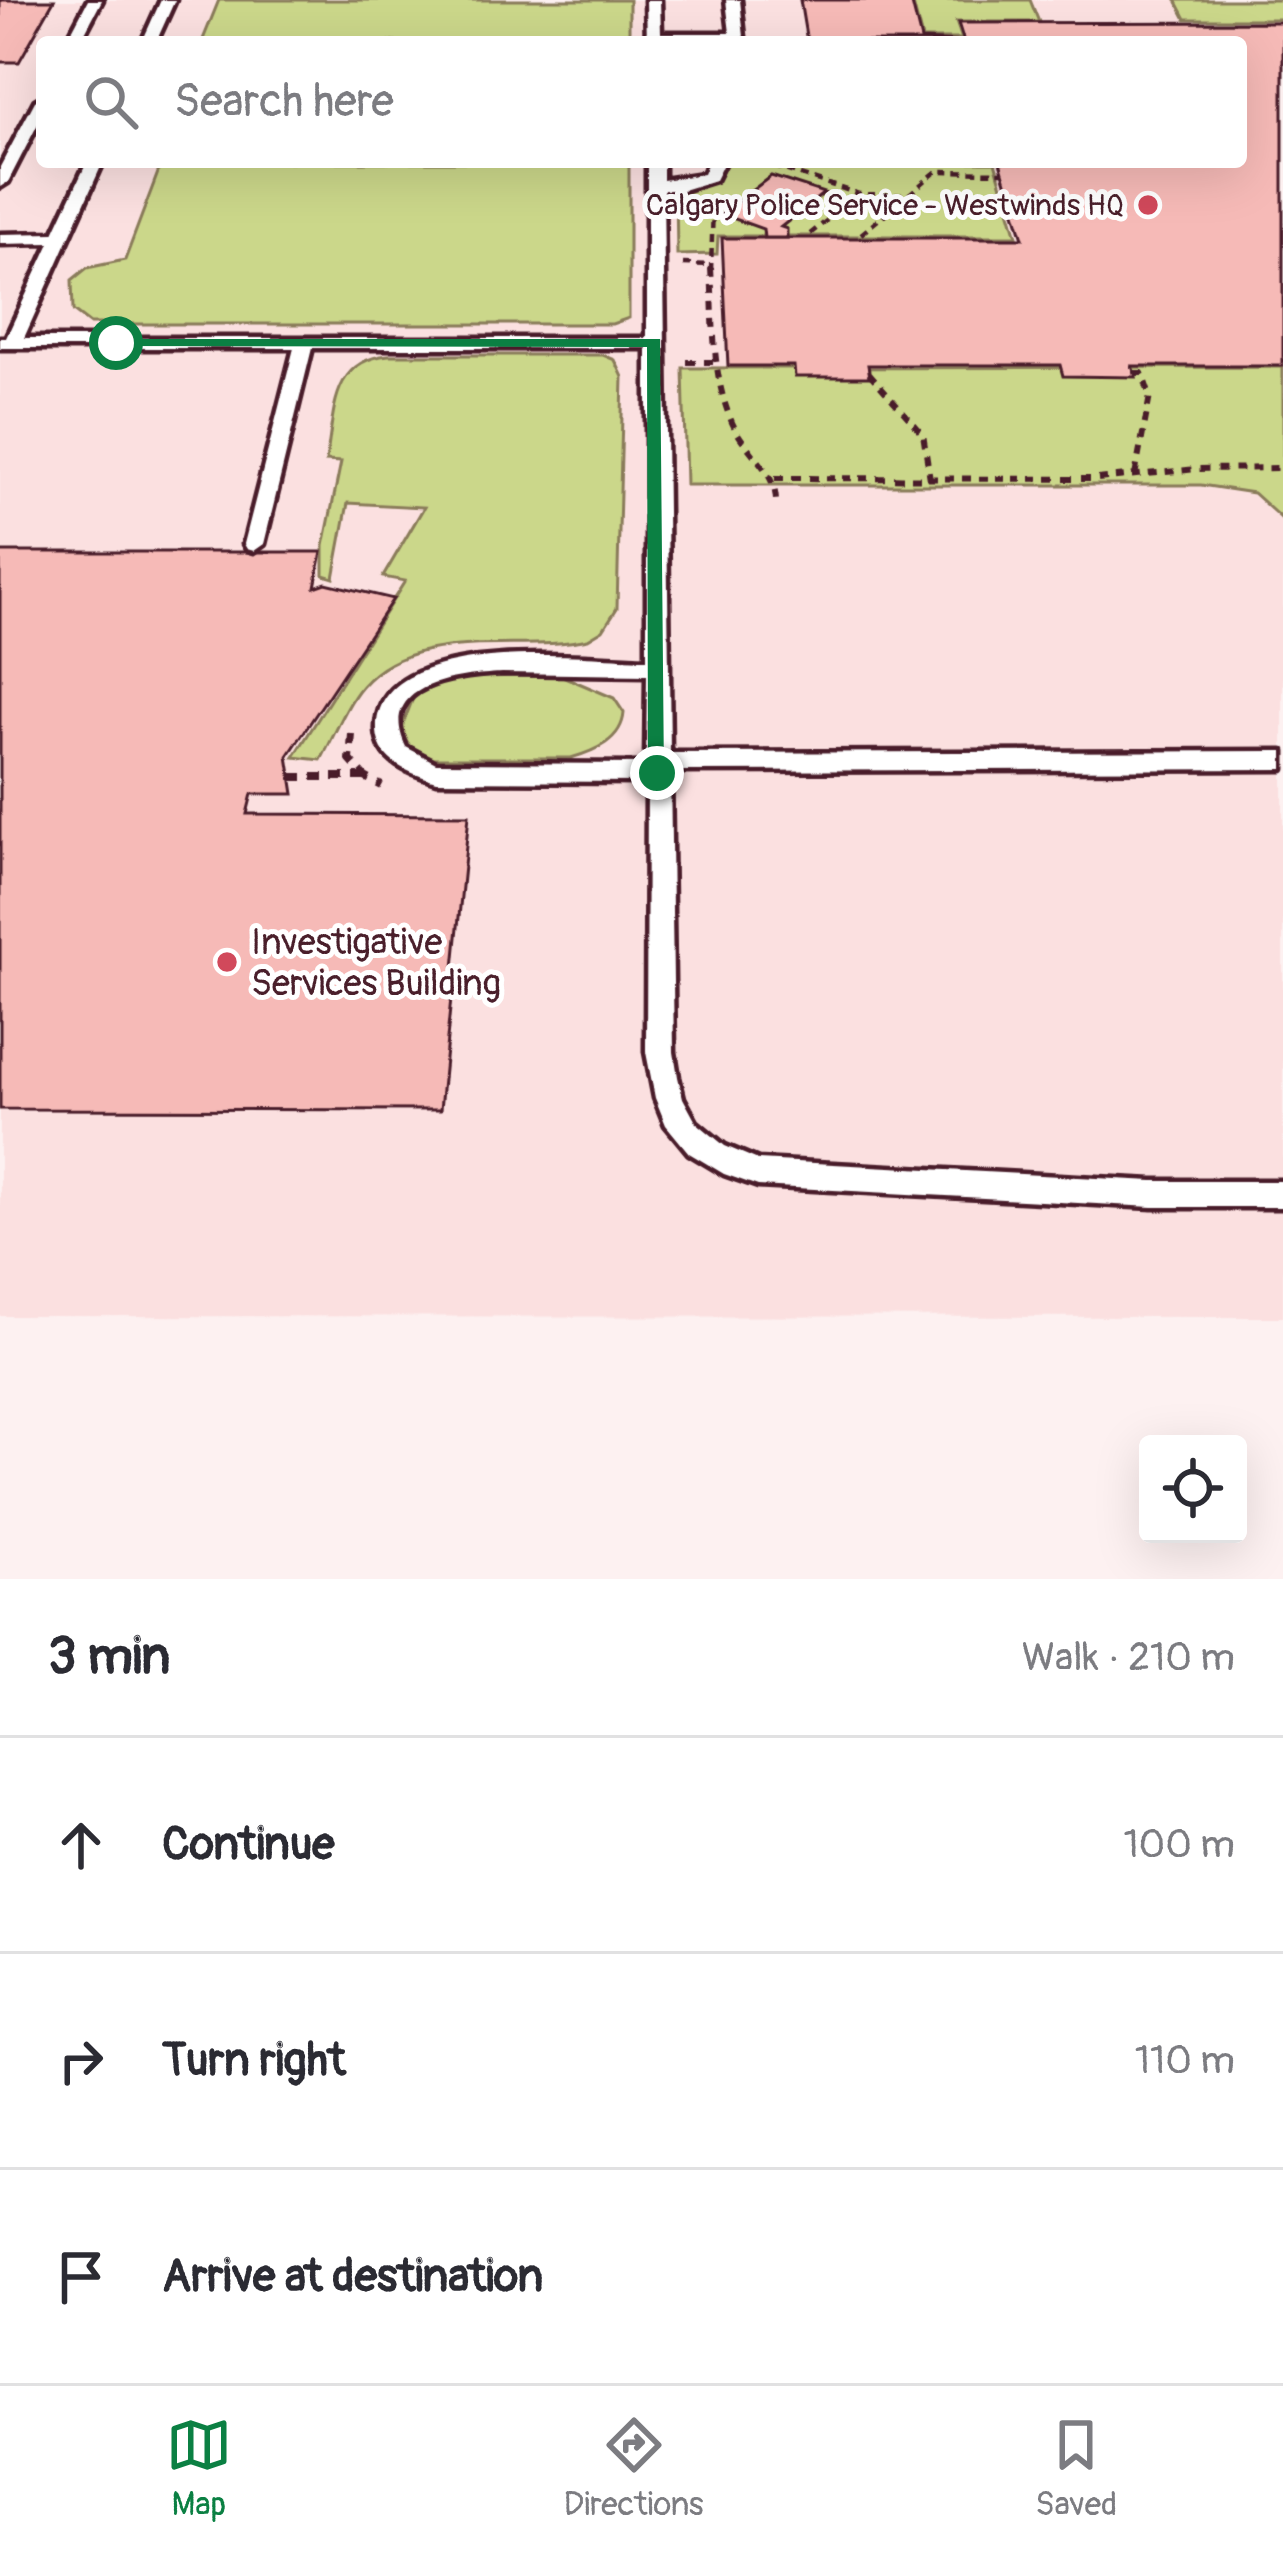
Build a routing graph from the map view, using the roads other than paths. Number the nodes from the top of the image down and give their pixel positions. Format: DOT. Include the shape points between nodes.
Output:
graph roads {
  1 [pos="94,0"];
  2 [pos="168,0"];
  3 [pos="653,0"];
  4 [pos="734,0"];
  5 [pos="76,36"];
  6 [pos="152,36"];
  7 [pos="654,36"];
  8 [pos="741,36"];
  9 [pos="36,113"];
  10 [pos="92,168"];
  11 [pos="713,168"];
  12 [pos="656,173"];
  13 [pos="0,182"];
  14 [pos="0,238"];
  15 [pos="60,238"];
  16 [pos="7,343"];
  17 [pos="304,344"];
  18 [pos="655,354"];
  19 [pos="254,544"];
  20 [pos="657,667"];
  21 [pos="1283,760"];
  22 [pos="657,767"];
  23 [pos="1283,1194"];
  1 -- 5 [label="lane"];
  2 -- 6 [label="lane"];
  3 -- 7 [label="lane"];
  4 -- 8 [label="lane"];
  9 -- 13 [label="lane"];
  10 -- 15 [label="lane"];
  11 -- 12 [label="lane" via="697,182"];
  12 -- 18 [label="lane"];
  14 -- 15 [label="lane"];
  15 -- 16 [label="lane"];
  16 -- 17 [label="lane"];
  17 -- 18 [label="lane"];
  17 -- 19 [label="lane"];
  18 -- 20 [label="lane"];
  20 -- 22 [label="lane"];
  20 -- 22 [label="lane" via="445,670 402,690 388,726 408,763 436,772"];
  21 -- 22 [label="lane"];
  22 -- 23 [label="lane" via="664,1083 692,1141 720,1161 758,1173"];
}
